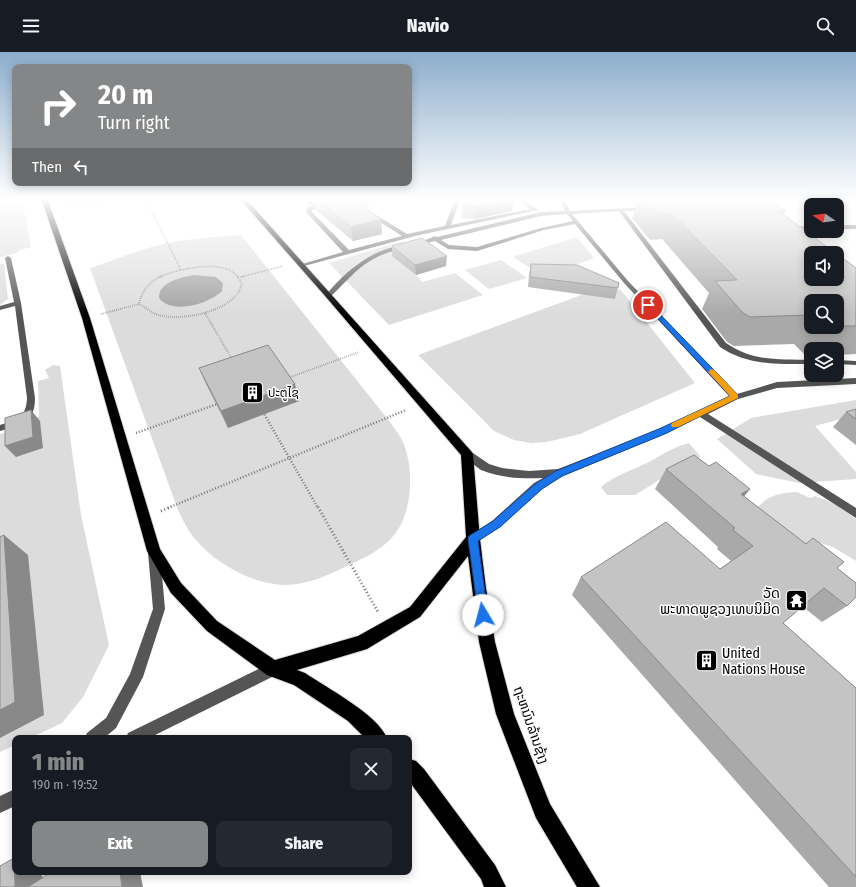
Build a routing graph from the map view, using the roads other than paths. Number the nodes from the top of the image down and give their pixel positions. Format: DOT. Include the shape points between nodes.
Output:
graph roads {
  1 [pos="58,237"];
  2 [pos="277,237"];
  3 [pos="333,237"];
  4 [pos="402,237"];
  5 [pos="440,237"];
  6 [pos="517,237"];
  7 [pos="588,237"];
  8 [pos="641,237"];
  9 [pos="435,238"];
  10 [pos="348,252"];
  11 [pos="8,258"];
  12 [pos="301,264"];
  13 [pos="329,295"];
  14 [pos="18,303"];
  15 [pos="0,308"];
  16 [pos="804,362"];
  17 [pos="844,362"];
  18 [pos="856,363"];
  19 [pos="856,381"];
  20 [pos="735,396"];
  21 [pos="702,414"];
  22 [pos="0,428"];
  23 [pos="467,454"];
  24 [pos="559,473"];
  25 [pos="854,512"];
  26 [pos="473,539"];
  27 [pos="154,551"];
  28 [pos="273,669"];
  29 [pos="96,735"];
  30 [pos="139,735"];
  31 [pos="375,735"];
  32 [pos="412,771"];
  33 [pos="12,799"];
  34 [pos="0,805"];
  35 [pos="495,887"];
  36 [pos="589,887"];
  1 -- 27 [label="highway" via="86,318"];
  2 -- 12 [label="highway"];
  3 -- 10 [label="street"];
  4 -- 10 [label="street"];
  5 -- 9 [label="street"];
  6 -- 9 [label="street" via="477,249 448,247"];
  7 -- 20 [label="street" via="626,282"];
  8 -- 16 [label="street" via="723,345 745,358 758,361"];
  9 -- 13 [label="street" via="390,250 369,259"];
  10 -- 12 [label="street"];
  11 -- 14 [label="street"];
  12 -- 13 [label="highway"];
  13 -- 23 [label="highway"];
  14 -- 15 [label="street"];
  14 -- 22 [label="street" via="32,410 22,420"];
  17 -- 18 [label="street"];
  19 -- 20 [label="street" via="777,386"];
  20 -- 21 [label="street"];
  21 -- 24 [label="street"];
  21 -- 25 [label="street"];
  23 -- 24 [label="street" via="485,467 508,473"];
  23 -- 26 [label="highway"];
  24 -- 26 [label="street" via="538,486 496,524"];
  26 -- 28 [label="highway" via="415,612 361,643"];
  26 -- 36 [label="highway, ຖະຫນົນລ້ານຊ້າງ" via="487,642 505,714 543,812"];
  27 -- 28 [label="highway" via="176,588 212,626"];
  27 -- 29 [label="street" via="159,609 136,677 111,723"];
  28 -- 30 [label="street"];
  28 -- 31 [label="highway" via="299,679 354,715"];
  32 -- 35 [label="highway" via="483,866"];
  33 -- 34 [label="street"];
}
